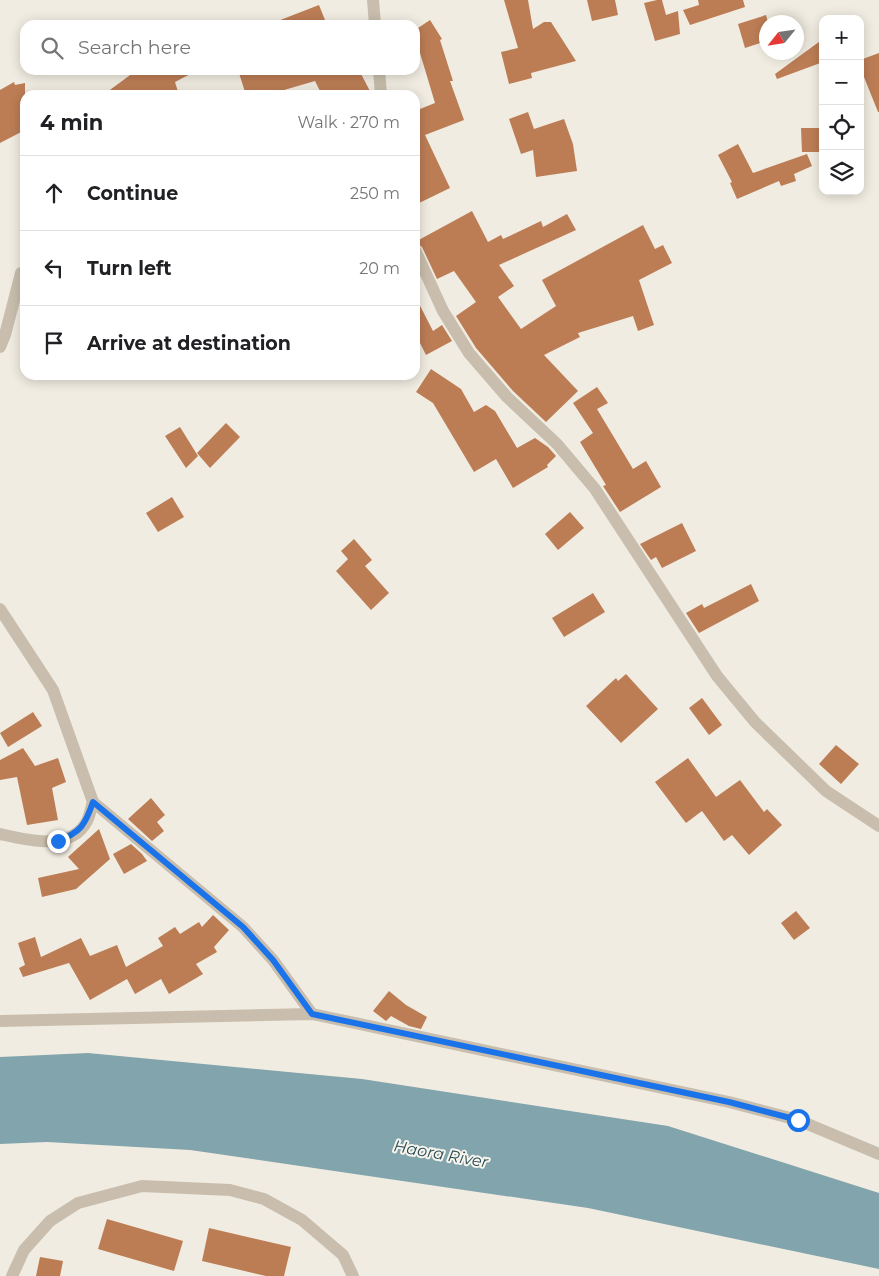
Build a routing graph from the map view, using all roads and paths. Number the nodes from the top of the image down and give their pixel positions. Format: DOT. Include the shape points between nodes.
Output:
graph roads {
  1 [pos="373,0"];
  2 [pos="375,20"];
  3 [pos="379,75"];
  4 [pos="381,90"];
  5 [pos="420,261"];
  6 [pos="20,277"];
  7 [pos="0,347"];
  8 [pos="0,609"];
  9 [pos="93,802"];
  10 [pos="879,826"];
  11 [pos="0,834"];
  12 [pos="312,1014"];
  13 [pos="0,1021"];
  14 [pos="879,1154"];
  15 [pos="12,1276"];
  16 [pos="353,1276"];
  1 -- 2 [label="street"];
  3 -- 4 [label="street"];
  5 -- 10 [label="street" via="468,353 501,391 557,444 595,489 717,676 754,722 826,791"];
  6 -- 7 [label="street"];
  8 -- 9 [label="street" via="53,690"];
  9 -- 11 [label="street" via="86,822 74,834 58,841"];
  9 -- 12 [label="street" via="243,927 273,960"];
  12 -- 13 [label="street"];
  12 -- 14 [label="street" via="729,1102 798,1120"];
  15 -- 16 [label="street" via="24,1250 50,1221 78,1203 142,1186 230,1190 264,1199 302,1220 343,1255"];
}
